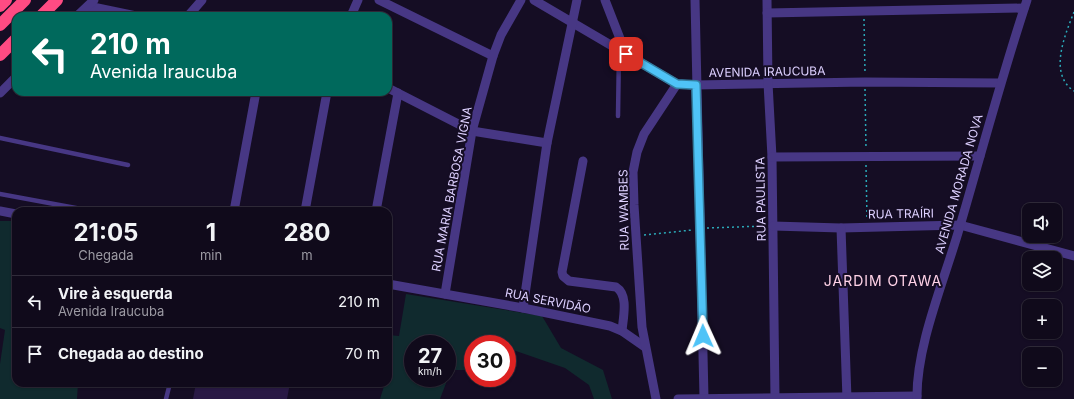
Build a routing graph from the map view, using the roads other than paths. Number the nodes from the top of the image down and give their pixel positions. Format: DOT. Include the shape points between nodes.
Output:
graph roads {
  1 [pos="6,0"];
  2 [pos="25,0"];
  3 [pos="58,0"];
  4 [pos="202,0"];
  5 [pos="358,0"];
  6 [pos="379,0"];
  7 [pos="521,0"];
  8 [pos="534,0"];
  9 [pos="577,0"];
  10 [pos="605,0"];
  11 [pos="695,0"];
  12 [pos="767,0"];
  13 [pos="91,3"];
  14 [pos="1025,4"];
  15 [pos="0,6"];
  16 [pos="13,12"];
  17 [pos="45,12"];
  18 [pos="82,12"];
  19 [pos="122,12"];
  20 [pos="192,12"];
  21 [pos="353,12"];
  22 [pos="12,13"];
  23 [pos="767,13"];
  24 [pos="572,22"];
  25 [pos="0,25"];
  26 [pos="12,44"];
  27 [pos="623,52"];
  28 [pos="0,55"];
  29 [pos="493,56"];
  30 [pos="12,81"];
  31 [pos="768,83"];
  32 [pos="1000,83"];
  33 [pos="677,84"];
  34 [pos="696,85"];
  35 [pos="392,90"];
  36 [pos="0,92"];
  37 [pos="398,93"];
  38 [pos="255,96"];
  39 [pos="326,96"];
  40 [pos="618,116"];
  41 [pos="472,131"];
  42 [pos="0,138"];
  43 [pos="546,143"];
  44 [pos="980,156"];
  45 [pos="772,157"];
  46 [pos="583,161"];
  47 [pos="128,165"];
  48 [pos="0,194"];
  49 [pos="70,207"];
  50 [pos="235,207"];
  51 [pos="306,207"];
  52 [pos="377,207"];
  53 [pos="0,211"];
  54 [pos="12,213"];
  55 [pos="960,225"];
  56 [pos="773,226"];
  57 [pos="841,228"];
  58 [pos="1074,256"];
  59 [pos="392,285"];
  60 [pos="445,294"];
  61 [pos="523,308"];
  62 [pos="622,331"];
  63 [pos="645,347"];
  64 [pos="169,387"];
  65 [pos="704,398"];
  66 [pos="775,398"];
  67 [pos="847,398"];
  68 [pos="917,398"];
  69 [pos="166,399"];
  70 [pos="656,399"];
  71 [pos="678,399"];
  1 -- 15 [label="highway"];
  2 -- 16 [label="highway"];
  3 -- 17 [label="highway"];
  4 -- 20 [label="street"];
  5 -- 21 [label="street"];
  6 -- 29 [label="street"];
  7 -- 29 [label="street, RUA MARIA BARBOSA VIGNA" via="501,35"];
  8 -- 24 [label="street, AVENIDA IRAUCUBA"];
  9 -- 24 [label="street"];
  10 -- 27 [label="street"];
  11 -- 34 [label="street"];
  12 -- 23 [label="street, RUA PAULISTA"];
  13 -- 18 [label="street"];
  13 -- 19 [label="street"];
  14 -- 23 [label="street"];
  14 -- 32 [label="street, AVENIDA MORADA NOVA"];
  22 -- 25 [label="highway"];
  23 -- 31 [label="street, RUA PAULISTA"];
  24 -- 27 [label="street, AVENIDA IRAUCUBA"];
  24 -- 43 [label="street"];
  26 -- 28 [label="highway"];
  27 -- 33 [label="street, AVENIDA IRAUCUBA"];
  27 -- 40 [label="lane"];
  29 -- 41 [label="street, RUA MARIA BARBOSA VIGNA"];
  30 -- 36 [label="street"];
  31 -- 32 [label="street, AVENIDA IRAUCUBA"];
  31 -- 34 [label="street, AVENIDA IRAUCUBA"];
  31 -- 45 [label="street, RUA PAULISTA"];
  32 -- 44 [label="street, AVENIDA MORADA NOVA"];
  33 -- 34 [label="street, AVENIDA IRAUCUBA"];
  33 -- 63 [label="street, RUA WAMBES" via="644,134 633,172"];
  34 -- 65 [label="street" via="702,229"];
  35 -- 37 [label="street"];
  37 -- 41 [label="street"];
  37 -- 52 [label="street"];
  38 -- 50 [label="street"];
  39 -- 51 [label="street"];
  41 -- 43 [label="street"];
  41 -- 60 [label="street, RUA MARIA BARBOSA VIGNA"];
  42 -- 47 [label="lane"];
  43 -- 61 [label="street"];
  44 -- 45 [label="street"];
  44 -- 55 [label="street, AVENIDA MORADA NOVA"];
  45 -- 56 [label="street, RUA PAULISTA"];
  46 -- 62 [label="street" via="562,272 569,281 620,289 624,297"];
  48 -- 49 [label="lane"];
  53 -- 54 [label="street"];
  55 -- 57 [label="street, RUA TRAÍRI"];
  55 -- 58 [label="street, RUA TRAÍRI"];
  55 -- 68 [label="street, AVENIDA MORADA NOVA" via="925,340"];
  56 -- 57 [label="street, RUA TRAÍRI"];
  56 -- 66 [label="street, RUA PAULISTA"];
  57 -- 67 [label="street"];
  59 -- 60 [label="street, RUA SERVIDÃO"];
  60 -- 61 [label="street, RUA SERVIDÃO"];
  61 -- 62 [label="street, RUA SERVIDÃO" via="610,326"];
  62 -- 63 [label="street, RUA SERVIDÃO"];
  63 -- 70 [label="street"];
  64 -- 69 [label="lane"];
  65 -- 66 [label="street"];
  65 -- 71 [label="street"];
  66 -- 67 [label="street"];
  67 -- 68 [label="street"];
}
